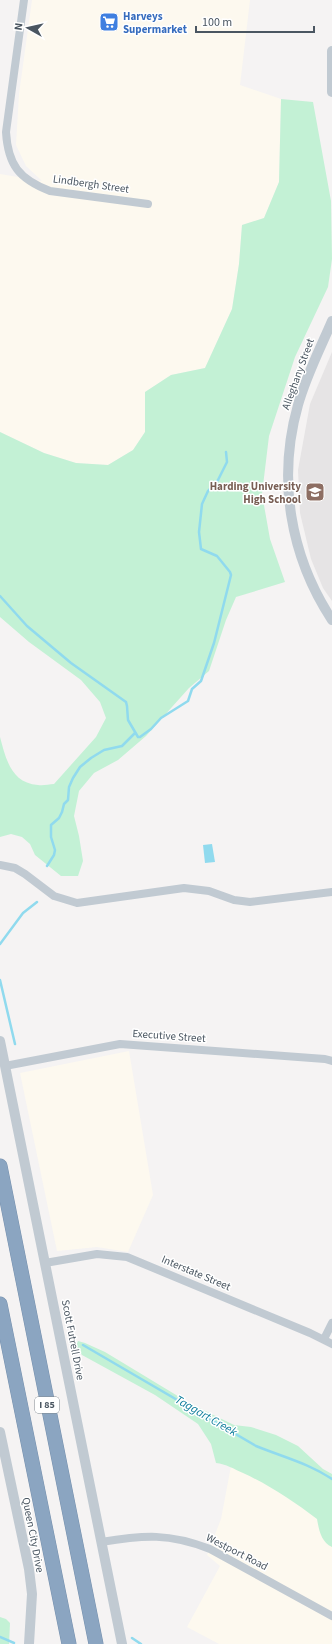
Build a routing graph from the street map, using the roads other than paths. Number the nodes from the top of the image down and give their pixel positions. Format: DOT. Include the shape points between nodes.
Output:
graph roads {
  1 [pos="24,0"];
  2 [pos="332,51"];
  3 [pos="332,62"];
  4 [pos="332,88"];
  5 [pos="332,92"];
  6 [pos="148,204"];
  7 [pos="332,321"];
  8 [pos="332,620"];
  9 [pos="0,865"];
  10 [pos="332,892"];
  11 [pos="0,1041"];
  12 [pos="332,1061"];
  13 [pos="5,1066"];
  14 [pos="0,1166"];
  15 [pos="45,1263"];
  16 [pos="0,1304"];
  17 [pos="332,1322"];
  18 [pos="324,1339"];
  19 [pos="332,1344"];
  20 [pos="0,1432"];
  21 [pos="101,1542"];
  22 [pos="332,1616"];
  23 [pos="29,1644"];
  24 [pos="70,1644"];
  25 [pos="96,1644"];
  26 [pos="122,1644"];
  1 -- 6 [label="street, Lindbergh Street" via="6,132 7,144 15,167 24,178 50,190"];
  2 -- 3 [label="street"];
  3 -- 4 [label="street"];
  4 -- 5 [label="street"];
  7 -- 8 [label="street, Alleghany Street" via="298,405 288,456 288,489 294,532 304,567"];
  9 -- 10 [label="street" via="15,868 54,896 77,903 184,888 209,891 234,900 250,902"];
  11 -- 13 [label="street, Scott Futrell Drive"];
  12 -- 13 [label="street, Executive Street" via="120,1044"];
  13 -- 15 [label="street, Scott Futrell Drive"];
  14 -- 25 [label="highway, I 85"];
  15 -- 18 [label="street, Interstate Street" via="97,1254 127,1257"];
  15 -- 21 [label="street, Scott Futrell Drive"];
  16 -- 24 [label="highway, I 85"];
  17 -- 18 [label="street"];
  18 -- 19 [label="street, Interstate Street"];
  20 -- 23 [label="street, Queen City Drive" via="32,1594"];
  21 -- 22 [label="street, Westport Road" via="152,1536 194,1542"];
  21 -- 26 [label="street, Scott Futrell Drive"];
}
